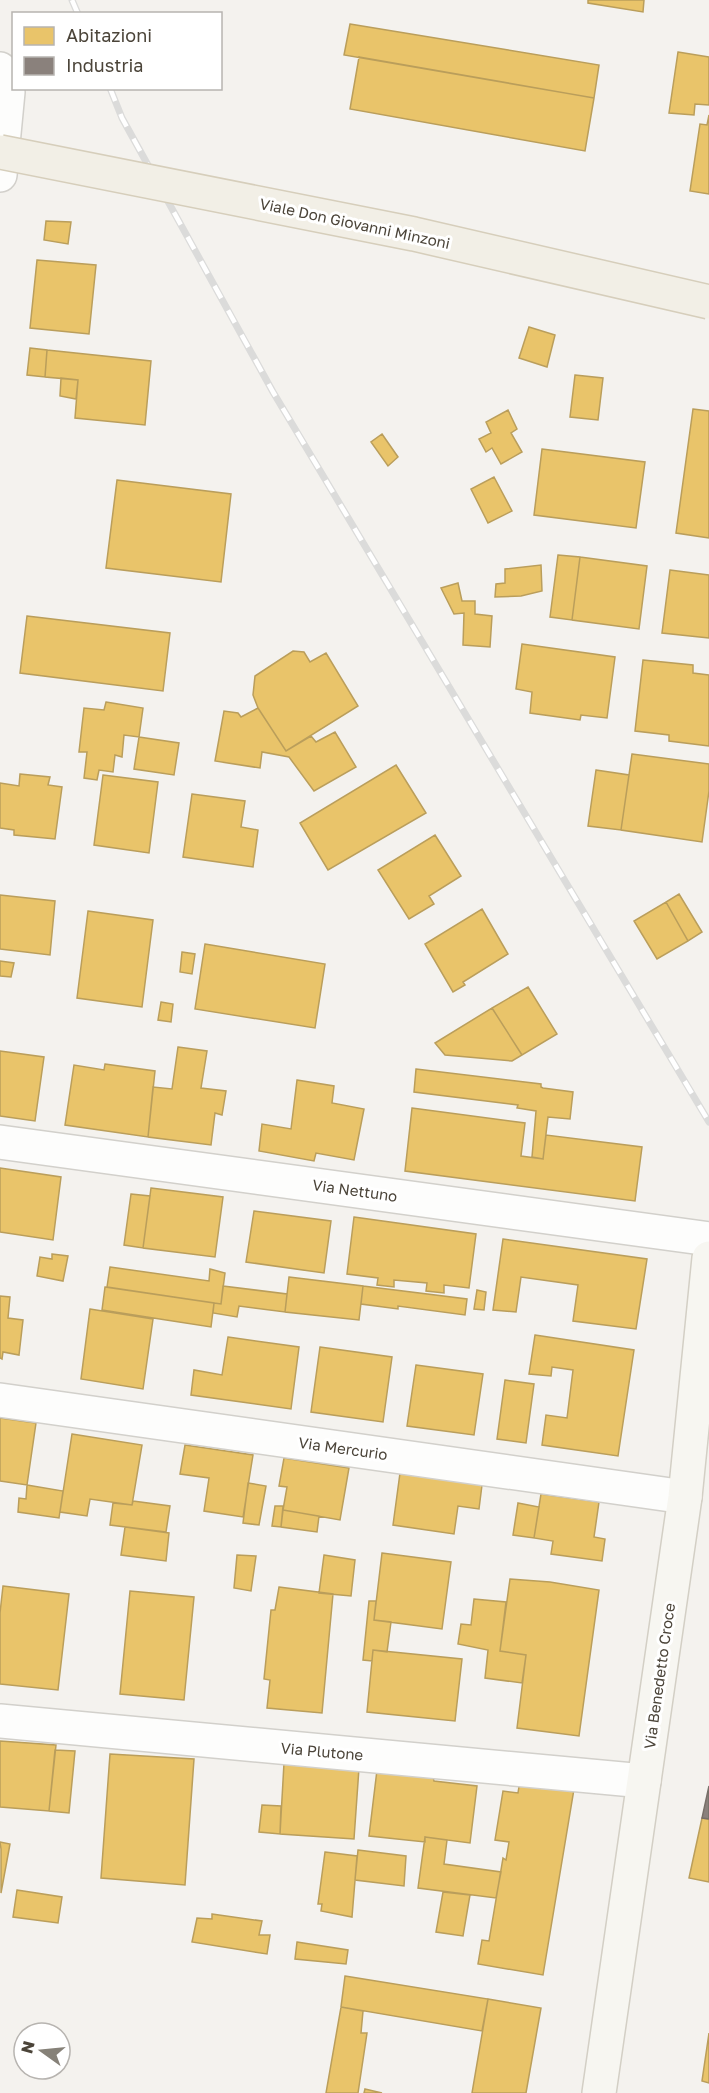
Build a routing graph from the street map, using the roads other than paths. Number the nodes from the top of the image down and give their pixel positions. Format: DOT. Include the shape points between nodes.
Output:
graph roads {
  1 [pos="0,69"];
  2 [pos="0,153"];
  3 [pos="0,175"];
  4 [pos="709,302"];
  5 [pos="0,1142"];
  6 [pos="709,1239"];
  7 [pos="709,1258"];
  8 [pos="0,1400"];
  9 [pos="685,1497"];
  10 [pos="0,1721"];
  11 [pos="644,1781"];
  12 [pos="599,2093"];
  1 -- 3 [label="street" via="8,92"];
  2 -- 4 [label="main road, Viale Don Giovanni Minzoni, bridge" via="414,234"];
  5 -- 6 [label="street, Via Nettuno"];
  7 -- 9 [label="main road, Via Benedetto Croce"];
  8 -- 9 [label="street, Via Mercurio"];
  9 -- 11 [label="main road, Via Benedetto Croce"];
  10 -- 11 [label="street, Via Plutone"];
  11 -- 12 [label="main road, Via Benedetto Croce"];
}
